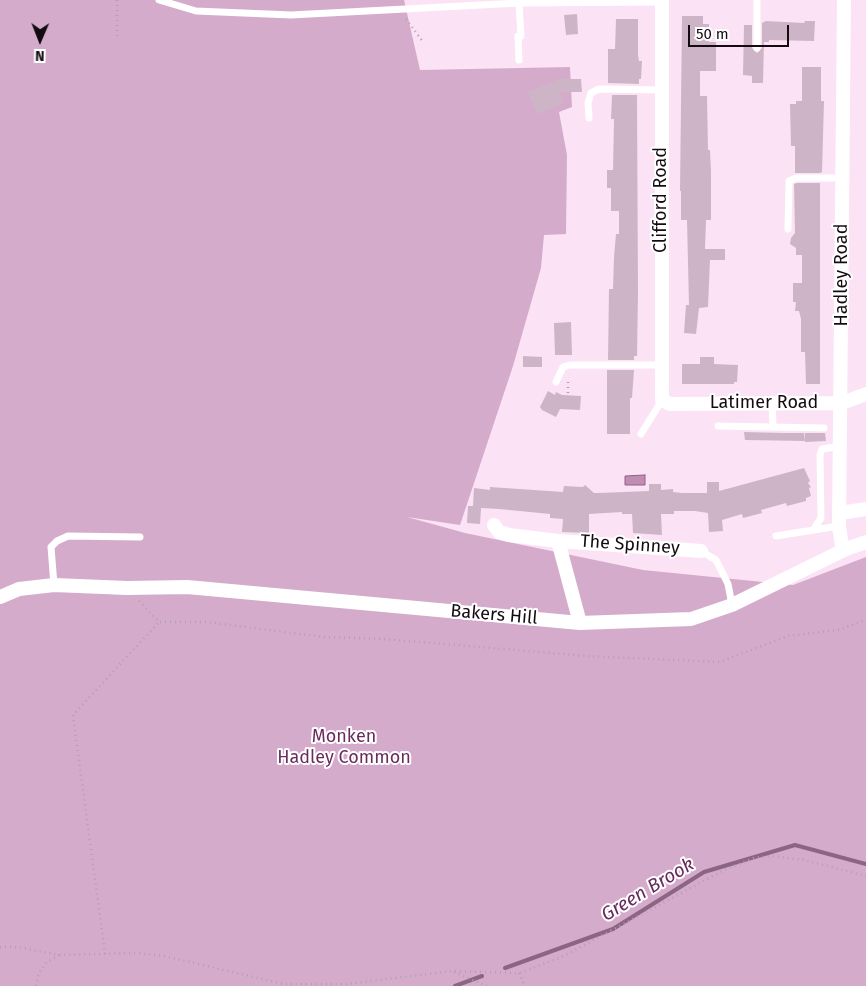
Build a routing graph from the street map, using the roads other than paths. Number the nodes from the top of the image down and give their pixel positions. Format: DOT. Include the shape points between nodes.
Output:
graph roads {
  1 [pos="159,0"];
  2 [pos="530,0"];
  3 [pos="757,0"];
  4 [pos="844,0"];
  5 [pos="662,1"];
  6 [pos="519,3"];
  7 [pos="538,3"];
  8 [pos="757,48"];
  9 [pos="519,60"];
  10 [pos="662,90"];
  11 [pos="589,118"];
  12 [pos="843,178"];
  13 [pos="788,229"];
  14 [pos="660,365"];
  15 [pos="556,382"];
  16 [pos="866,394"];
  17 [pos="662,400"];
  18 [pos="842,403"];
  19 [pos="772,404"];
  20 [pos="773,425"];
  21 [pos="718,426"];
  22 [pos="824,428"];
  23 [pos="641,434"];
  24 [pos="841,446"];
  25 [pos="866,509"];
  26 [pos="839,519"];
  27 [pos="494,525"];
  28 [pos="814,529"];
  29 [pos="776,536"];
  30 [pos="140,537"];
  31 [pos="558,541"];
  32 [pos="866,542"];
  33 [pos="846,549"];
  34 [pos="702,551"];
  35 [pos="54,585"];
  36 [pos="0,597"];
  37 [pos="732,605"];
  38 [pos="580,623"];
  1 -- 6 [label="lane" via="196,11 291,15"];
  2 -- 7 [label="lane"];
  3 -- 8 [label="lane"];
  4 -- 12 [label="street, Hadley Road"];
  5 -- 7 [label="lane"];
  5 -- 10 [label="street, Clifford Road"];
  6 -- 7 [label="lane"];
  6 -- 9 [label="lane"];
  10 -- 11 [label="lane" via="599,89 590,93"];
  10 -- 14 [label="street, Clifford Road"];
  12 -- 13 [label="lane" via="796,178 789,181"];
  12 -- 18 [label="street, Hadley Road"];
  14 -- 15 [label="lane" via="570,365 563,367"];
  14 -- 17 [label="street, Clifford Road"];
  16 -- 18 [label="street, Latimer Road"];
  17 -- 19 [label="street, Latimer Road" via="670,404"];
  17 -- 23 [label="lane"];
  18 -- 19 [label="street, Latimer Road"];
  18 -- 24 [label="street, Hadley Road"];
  19 -- 20 [label="lane"];
  20 -- 21 [label="lane"];
  20 -- 22 [label="lane"];
  24 -- 26 [label="street, Hadley Road"];
  24 -- 28 [label="lane" via="827,446 820,455 821,518"];
  25 -- 26 [label="street"];
  26 -- 28 [label="lane"];
  26 -- 33 [label="street, Hadley Road" via="842,546"];
  27 -- 31 [label="street, The Spinney" via="498,532 509,535"];
  28 -- 29 [label="lane"];
  30 -- 35 [label="lane" via="68,536 57,541 51,547"];
  31 -- 34 [label="street, The Spinney"];
  31 -- 38 [label="street, The Spinney"];
  32 -- 33 [label="street, Bakers Hill"];
  33 -- 37 [label="street, Bakers Hill"];
  34 -- 37 [label="lane" via="716,560 728,584"];
  35 -- 36 [label="street, Bakers Hill" via="20,588"];
  35 -- 38 [label="street, Bakers Hill" via="187,587"];
  37 -- 38 [label="street, Bakers Hill" via="691,619"];
}
